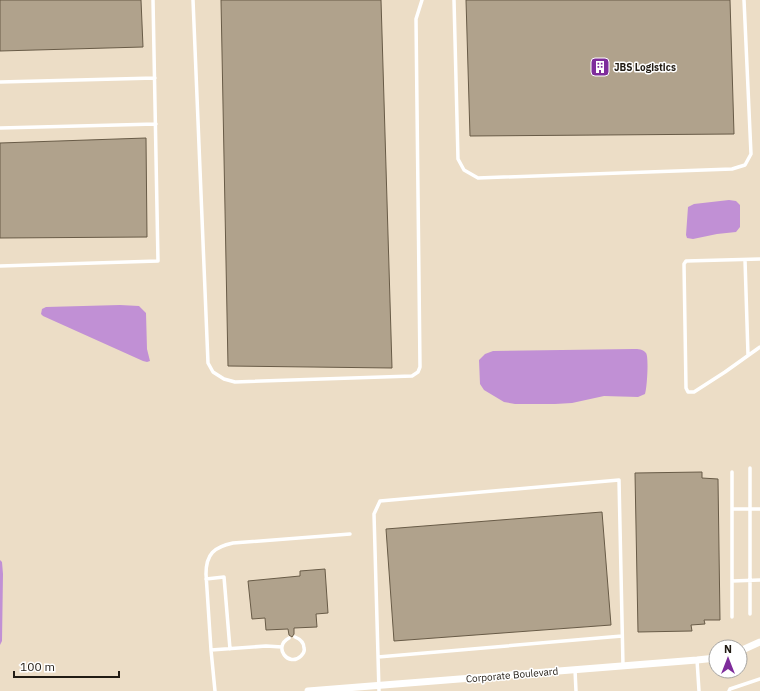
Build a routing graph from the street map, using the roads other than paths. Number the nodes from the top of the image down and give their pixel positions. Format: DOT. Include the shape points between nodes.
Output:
graph roads {
  1 [pos="152,0"];
  2 [pos="193,0"];
  3 [pos="422,0"];
  4 [pos="454,0"];
  5 [pos="744,0"];
  6 [pos="155,78"];
  7 [pos="0,82"];
  8 [pos="156,124"];
  9 [pos="0,128"];
  10 [pos="760,259"];
  11 [pos="745,260"];
  12 [pos="0,266"];
  13 [pos="760,347"];
  14 [pos="748,355"];
  15 [pos="750,468"];
  16 [pos="732,472"];
  17 [pos="732,509"];
  18 [pos="750,509"];
  19 [pos="760,509"];
  20 [pos="350,534"];
  21 [pos="206,579"];
  22 [pos="750,580"];
  23 [pos="760,580"];
  24 [pos="732,581"];
  25 [pos="750,614"];
  26 [pos="732,617"];
  27 [pos="622,636"];
  28 [pos="295,637"];
  29 [pos="289,638"];
  30 [pos="759,644"];
  31 [pos="282,647"];
  32 [pos="748,648"];
  33 [pos="230,649"];
  34 [pos="211,650"];
  35 [pos="378,657"];
  36 [pos="708,659"];
  37 [pos="697,660"];
  38 [pos="623,666"];
  39 [pos="574,670"];
  40 [pos="760,679"];
  41 [pos="379,688"];
  42 [pos="215,691"];
  43 [pos="308,691"];
  44 [pos="576,691"];
  45 [pos="700,691"];
  46 [pos="729,691"];
  1 -- 6 [label="lane"];
  2 -- 3 [label="lane" via="208,363 213,372 235,382 412,376 418,372 420,367 416,19"];
  4 -- 5 [label="lane" via="458,159 464,170 478,178 732,169 744,165 750,154"];
  6 -- 7 [label="lane"];
  6 -- 8 [label="lane"];
  8 -- 9 [label="lane"];
  8 -- 12 [label="lane" via="158,261"];
  10 -- 11 [label="lane"];
  11 -- 14 [label="lane"];
  11 -- 14 [label="lane" via="686,261 684,264 688,392 694,392"];
  13 -- 14 [label="lane"];
  15 -- 18 [label="lane"];
  16 -- 17 [label="lane"];
  17 -- 18 [label="lane"];
  17 -- 24 [label="lane"];
  18 -- 19 [label="lane"];
  18 -- 22 [label="lane"];
  20 -- 21 [label="lane" via="219,546 208,558"];
  21 -- 33 [label="lane" via="224,577"];
  21 -- 34 [label="lane"];
  22 -- 23 [label="lane"];
  22 -- 24 [label="lane"];
  22 -- 25 [label="lane"];
  24 -- 26 [label="lane"];
  27 -- 35 [label="lane"];
  27 -- 35 [label="lane" via="619,480 380,501 374,514"];
  27 -- 38 [label="lane"];
  28 -- 31 [label="lane" via="301,640 304,647 300,657 289,659 284,655"];
  29 -- 31 [label="lane"];
  30 -- 32 [label="street"];
  31 -- 33 [label="lane"];
  33 -- 34 [label="lane"];
  34 -- 42 [label="lane"];
  35 -- 41 [label="lane"];
  36 -- 37 [label="street, Corporate Boulevard"];
  37 -- 38 [label="street, Corporate Boulevard"];
  37 -- 45 [label="lane"];
  38 -- 39 [label="street, Corporate Boulevard"];
  39 -- 41 [label="street, Corporate Boulevard"];
  39 -- 44 [label="lane"];
  40 -- 46 [label="lane"];
  41 -- 43 [label="street, Corporate Boulevard"];
}
